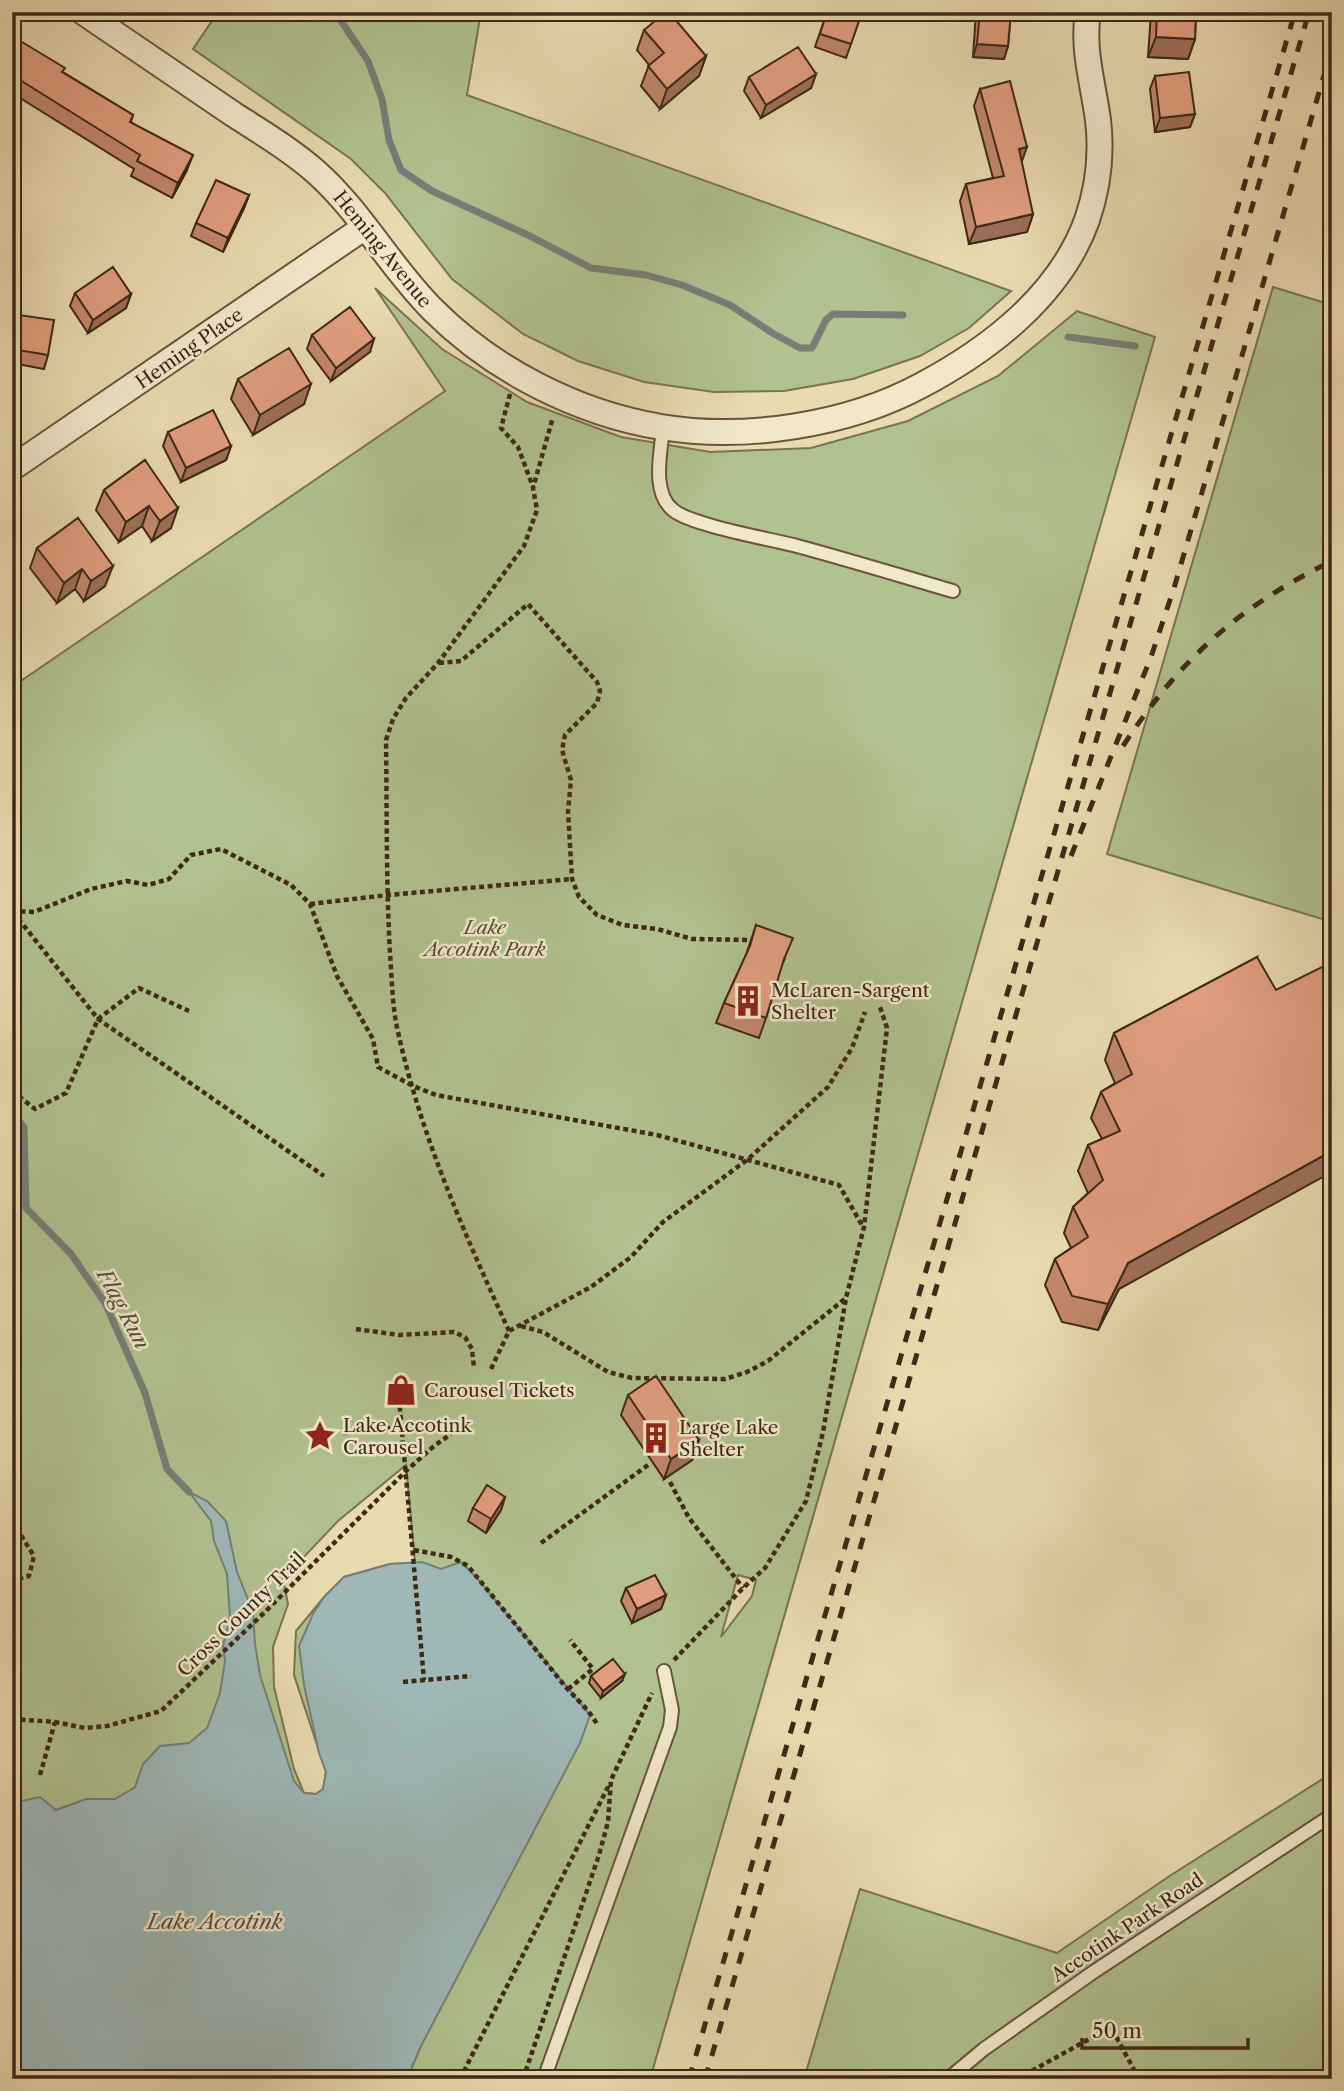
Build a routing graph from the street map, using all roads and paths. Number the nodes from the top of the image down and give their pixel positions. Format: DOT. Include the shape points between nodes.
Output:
graph roads {
  1 [pos="83,12"];
  2 [pos="1088,12"];
  3 [pos="365,227"];
  4 [pos="515,372"];
  5 [pos="561,396"];
  6 [pos="663,428"];
  7 [pos="12,468"];
  8 [pos="533,488"];
  9 [pos="953,591"];
  10 [pos="438,663"];
  11 [pos="572,879"];
  12 [pos="388,895"];
  13 [pos="310,904"];
  14 [pos="13,911"];
  15 [pos="755,940"];
  16 [pos="880,1007"];
  17 [pos="189,1010"];
  18 [pos="865,1012"];
  19 [pos="98,1019"];
  20 [pos="413,1086"];
  21 [pos="12,1091"];
  22 [pos="747,1160"];
  23 [pos="324,1176"];
  24 [pos="864,1227"];
  25 [pos="846,1298"];
  26 [pos="520,1326"];
  27 [pos="356,1329"];
  28 [pos="509,1331"];
  29 [pos="474,1368"];
  30 [pos="491,1369"];
  31 [pos="399,1398"];
  32 [pos="429,1424"];
  33 [pos="401,1427"];
  34 [pos="343,1433"];
  35 [pos="451,1434"];
  36 [pos="648,1465"];
  37 [pos="406,1471"];
  38 [pos="670,1482"];
  39 [pos="12,1521"];
  40 [pos="541,1543"];
  41 [pos="414,1550"];
  42 [pos="12,1581"];
  43 [pos="743,1588"];
  44 [pos="569,1640"];
  45 [pos="664,1671"];
  46 [pos="471,1676"];
  47 [pos="424,1680"];
  48 [pos="403,1682"];
  49 [pos="568,1689"];
  50 [pos="653,1692"];
  51 [pos="12,1720"];
  52 [pos="55,1722"];
  53 [pos="598,1726"];
  54 [pos="40,1775"];
  55 [pos="611,1780"];
  56 [pos="1332,1815"];
  57 [pos="460,2079"];
  58 [pos="523,2079"];
  59 [pos="544,2079"];
  60 [pos="948,2079"];
  61 [pos="1017,2079"];
  62 [pos="1139,2079"];
  1 -- 3 [label="street, Heming Avenue" via="307,163 341,194"];
  2 -- 6 [label="street, Heming Avenue" via="1086,49 1099,131 1096,187 1071,254 1035,302 962,362 874,407 766,430"];
  3 -- 4 [label="street, Heming Avenue" via="433,311"];
  3 -- 7 [label="street, Heming Place"];
  4 -- 5 [label="street, Heming Avenue"];
  4 -- 8 [label="path" via="501,428 518,447"];
  5 -- 6 [label="street, Heming Avenue"];
  5 -- 8 [label="path"];
  6 -- 9 [label="lane" via="659,478 672,510 690,519"];
  8 -- 10 [label="path" via="537,510 524,546"];
  10 -- 11 [label="path" via="461,661 528,604 597,682 597,703 565,735 562,750 571,780"];
  10 -- 12 [label="path" via="406,698 386,740"];
  11 -- 12 [label="path"];
  11 -- 15 [label="path" via="579,897 597,915 623,925 692,939"];
  12 -- 13 [label="path"];
  12 -- 20 [label="path" via="397,1031"];
  13 -- 14 [label="path" via="291,885 221,849 191,855 169,878 148,885 127,881 91,889 34,912"];
  13 -- 20 [label="path" via="337,976 373,1039 378,1067"];
  14 -- 19 [label="path"];
  16 -- 24 [label="path" via="887,1028"];
  17 -- 19 [label="path" via="139,988"];
  18 -- 22 [label="path" via="852,1048 828,1087"];
  19 -- 21 [label="path" via="65,1093 35,1109"];
  19 -- 23 [label="path"];
  20 -- 22 [label="path" via="436,1095 657,1135"];
  20 -- 28 [label="path" via="457,1211"];
  22 -- 24 [label="path" via="839,1185"];
  22 -- 26 [label="path" via="663,1222 631,1257 601,1279"];
  24 -- 25 [label="path"];
  25 -- 26 [label="path" via="768,1361 725,1379 620,1376 543,1332"];
  25 -- 43 [label="path" via="806,1501 765,1568"];
  26 -- 28 [label="path"];
  27 -- 29 [label="path" via="399,1335 454,1332 465,1337"];
  28 -- 30 [label="path"];
  31 -- 33 [label="path"];
  32 -- 33 [label="path"];
  33 -- 34 [label="path"];
  33 -- 37 [label="path"];
  35 -- 37 [label="path, Cross County Trail"];
  36 -- 40 [label="path"];
  37 -- 41 [label="path"];
  37 -- 52 [label="path, Cross County Trail" via="161,1711 107,1726"];
  38 -- 43 [label="path" via="688,1518"];
  39 -- 42 [label="path" via="34,1556 29,1576"];
  41 -- 47 [label="path"];
  41 -- 49 [label="path" via="451,1557 468,1566"];
  43 -- 45 [label="path"];
  44 -- 49 [label="path" via="593,1669"];
  45 -- 59 [label="lane" via="672,1710 670,1727"];
  46 -- 47 [label="path"];
  47 -- 48 [label="path"];
  49 -- 53 [label="path"];
  50 -- 55 [label="path"];
  51 -- 52 [label="path, Cross County Trail"];
  52 -- 54 [label="path"];
  55 -- 57 [label="path"];
  55 -- 58 [label="path" via="608,1822 599,1855"];
  56 -- 60 [label="lane, Accotink Park Road" via="1085,1977"];
  61 -- 62 [label="path" via="1111,2027"];
}
